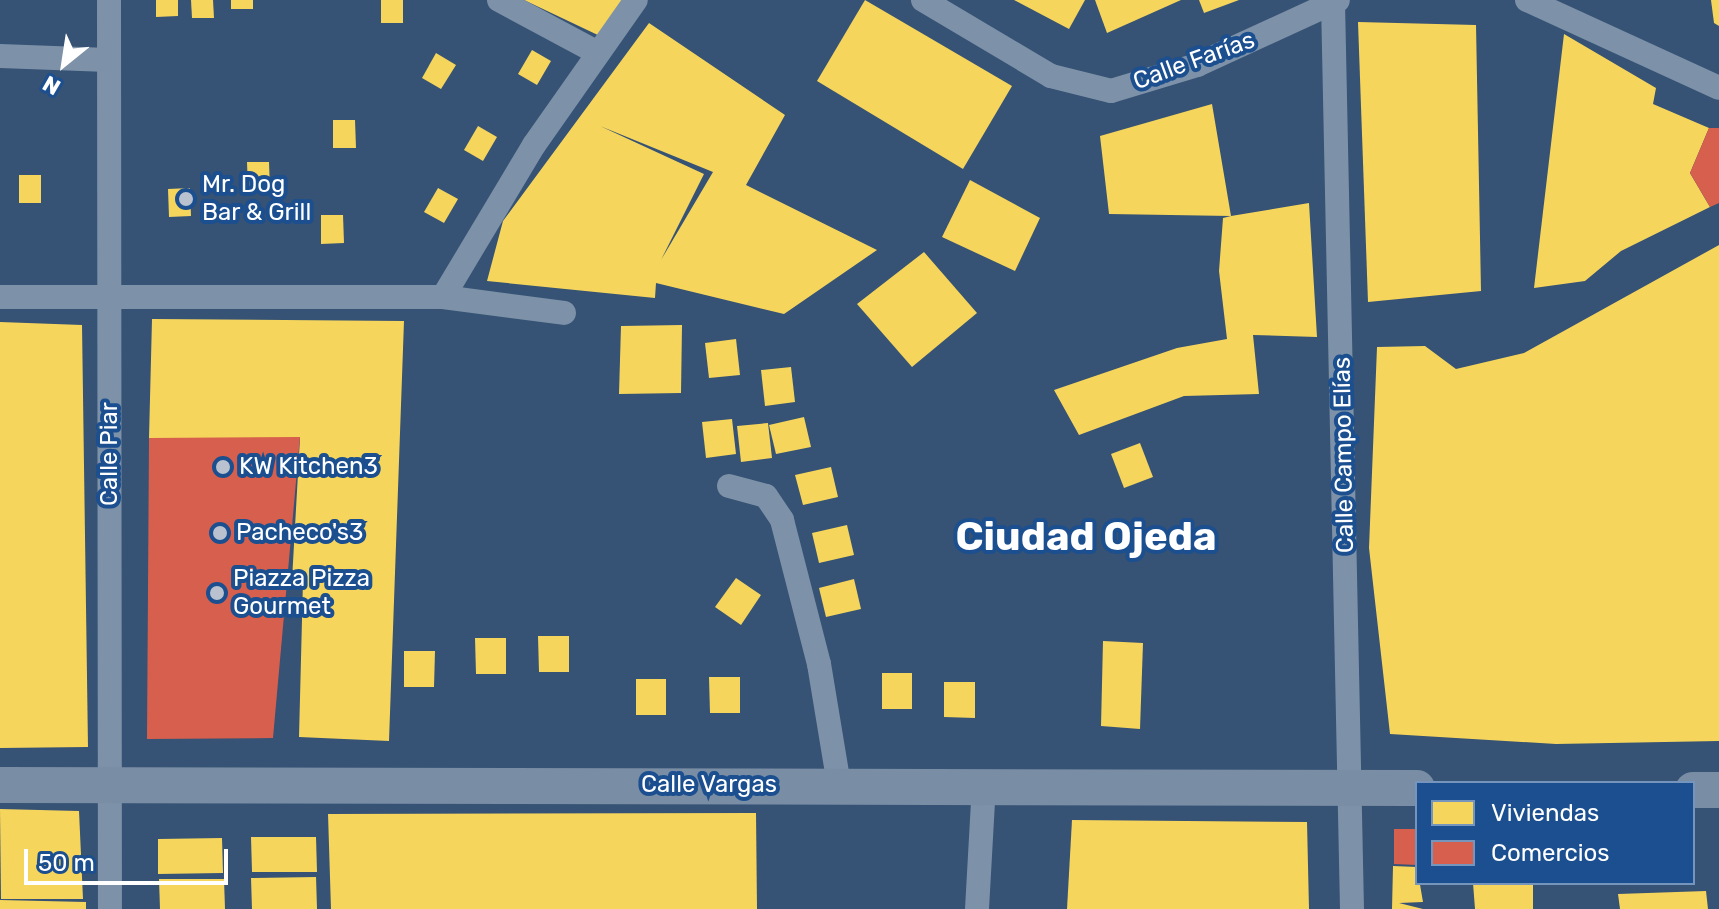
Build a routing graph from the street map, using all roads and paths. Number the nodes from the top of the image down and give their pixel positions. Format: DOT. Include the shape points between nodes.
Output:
graph roads {
  1 [pos="109,0"];
  2 [pos="499,0"];
  3 [pos="636,0"];
  4 [pos="923,0"];
  5 [pos="1527,0"];
  6 [pos="1336,1"];
  7 [pos="598,53"];
  8 [pos="0,56"];
  9 [pos="108,60"];
  10 [pos="1719,88"];
  11 [pos="0,297"];
  12 [pos="111,297"];
  13 [pos="443,297"];
  14 [pos="564,313"];
  15 [pos="729,486"];
  16 [pos="0,785"];
  17 [pos="839,785"];
  18 [pos="984,785"];
  19 [pos="110,786"];
  20 [pos="1351,788"];
  21 [pos="1415,788"];
  22 [pos="1695,790"];
  23 [pos="1719,790"];
  24 [pos="110,909"];
  25 [pos="977,909"];
  26 [pos="1352,909"];
  1 -- 9 [label="street, Calle Piar"];
  2 -- 7 [label="street"];
  3 -- 7 [label="street"];
  4 -- 6 [label="street, Calle Farías" via="1060,80 1111,91 1197,65"];
  5 -- 10 [label="street"];
  6 -- 20 [label="street, Calle Campo Elías"];
  7 -- 13 [label="street"];
  8 -- 9 [label="street"];
  9 -- 12 [label="street, Calle Piar"];
  11 -- 12 [label="street"];
  12 -- 13 [label="street"];
  12 -- 19 [label="street, Calle Piar"];
  13 -- 14 [label="street"];
  15 -- 17 [label="street" via="766,496 782,520 819,664"];
  16 -- 19 [label="street, Calle Vargas"];
  17 -- 18 [label="street, Calle Vargas"];
  17 -- 19 [label="street, Calle Vargas"];
  18 -- 20 [label="street, Calle Vargas"];
  18 -- 25 [label="street"];
  19 -- 24 [label="street, Calle Piar"];
  20 -- 21 [label="street, Calle Vargas"];
  20 -- 26 [label="street, Calle Campo Elías"];
  22 -- 23 [label="street"];
}
